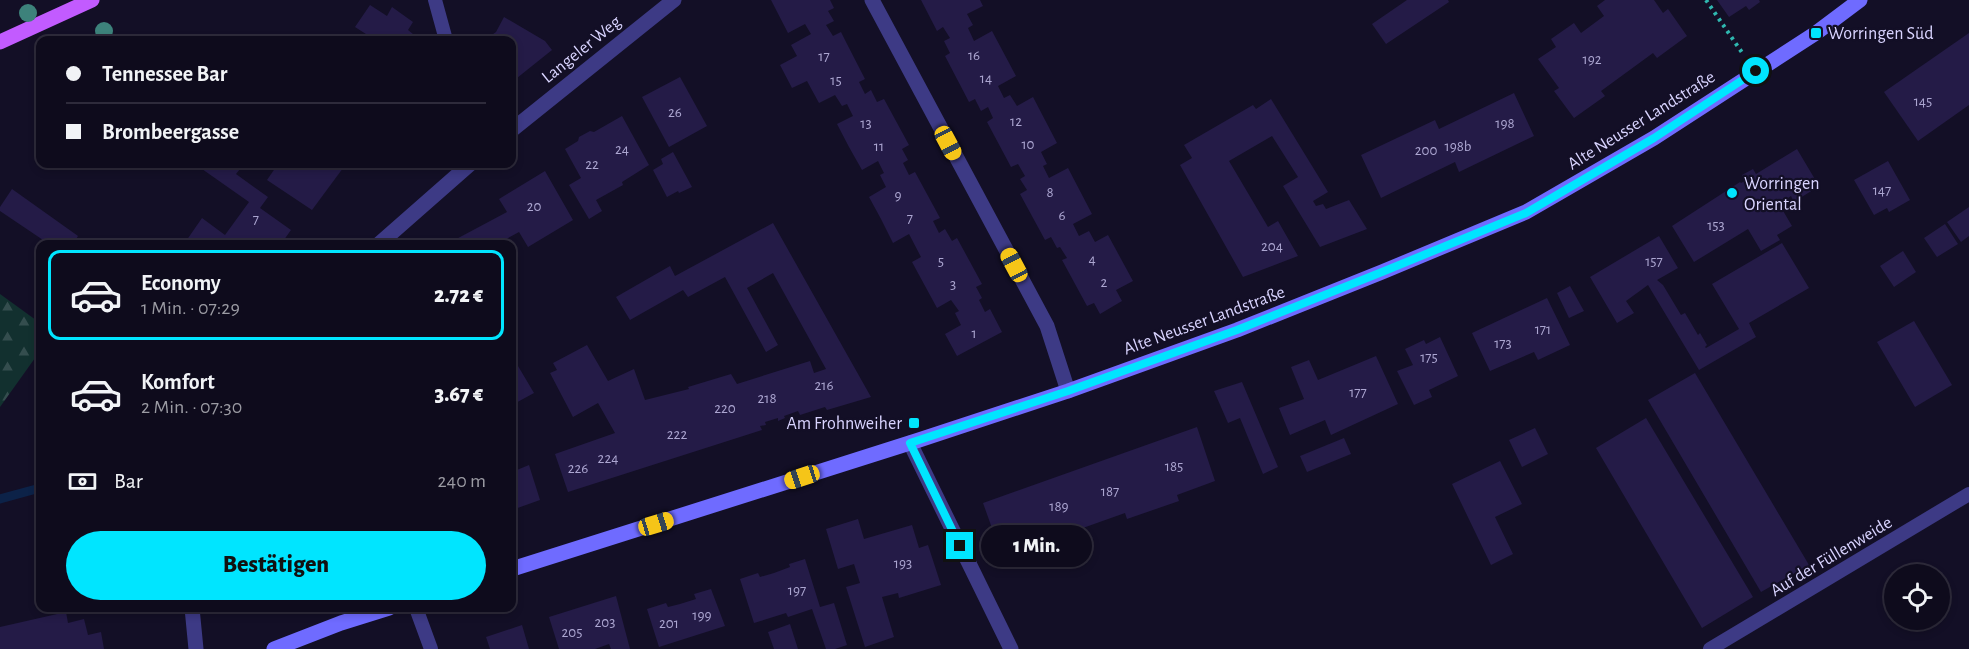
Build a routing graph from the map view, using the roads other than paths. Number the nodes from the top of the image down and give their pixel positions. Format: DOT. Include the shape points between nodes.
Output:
graph roads {
  1 [pos="92,0"];
  2 [pos="435,0"];
  3 [pos="674,0"];
  4 [pos="872,0"];
  5 [pos="1860,0"];
  6 [pos="445,36"];
  7 [pos="0,42"];
  8 [pos="516,126"];
  9 [pos="465,168"];
  10 [pos="384,240"];
  11 [pos="1068,391"];
  12 [pos="910,443"];
  13 [pos="1969,494"];
  14 [pos="516,568"];
  15 [pos="192,612"];
  16 [pos="376,612"];
  17 [pos="417,612"];
  18 [pos="196,649"];
  19 [pos="274,649"];
  20 [pos="431,649"];
  21 [pos="1011,649"];
  22 [pos="1710,649"];
  1 -- 7 [label="main road"];
  2 -- 6 [label="lane"];
  3 -- 8 [label="street, Langeler Weg"];
  4 -- 11 [label="street" via="1047,326"];
  5 -- 11 [label="main road, Alte Neusser Landstraße" via="1654,138 1526,213 1248,326"];
  9 -- 10 [label="street"];
  11 -- 12 [label="main road, Alte Neusser Landstraße"];
  12 -- 14 [label="main road, Alte Neusser Landstraße"];
  12 -- 21 [label="street"];
  13 -- 22 [label="lane, Auf der Füllenweide"];
  15 -- 18 [label="street"];
  16 -- 19 [label="main road"];
  17 -- 20 [label="lane"];
}
